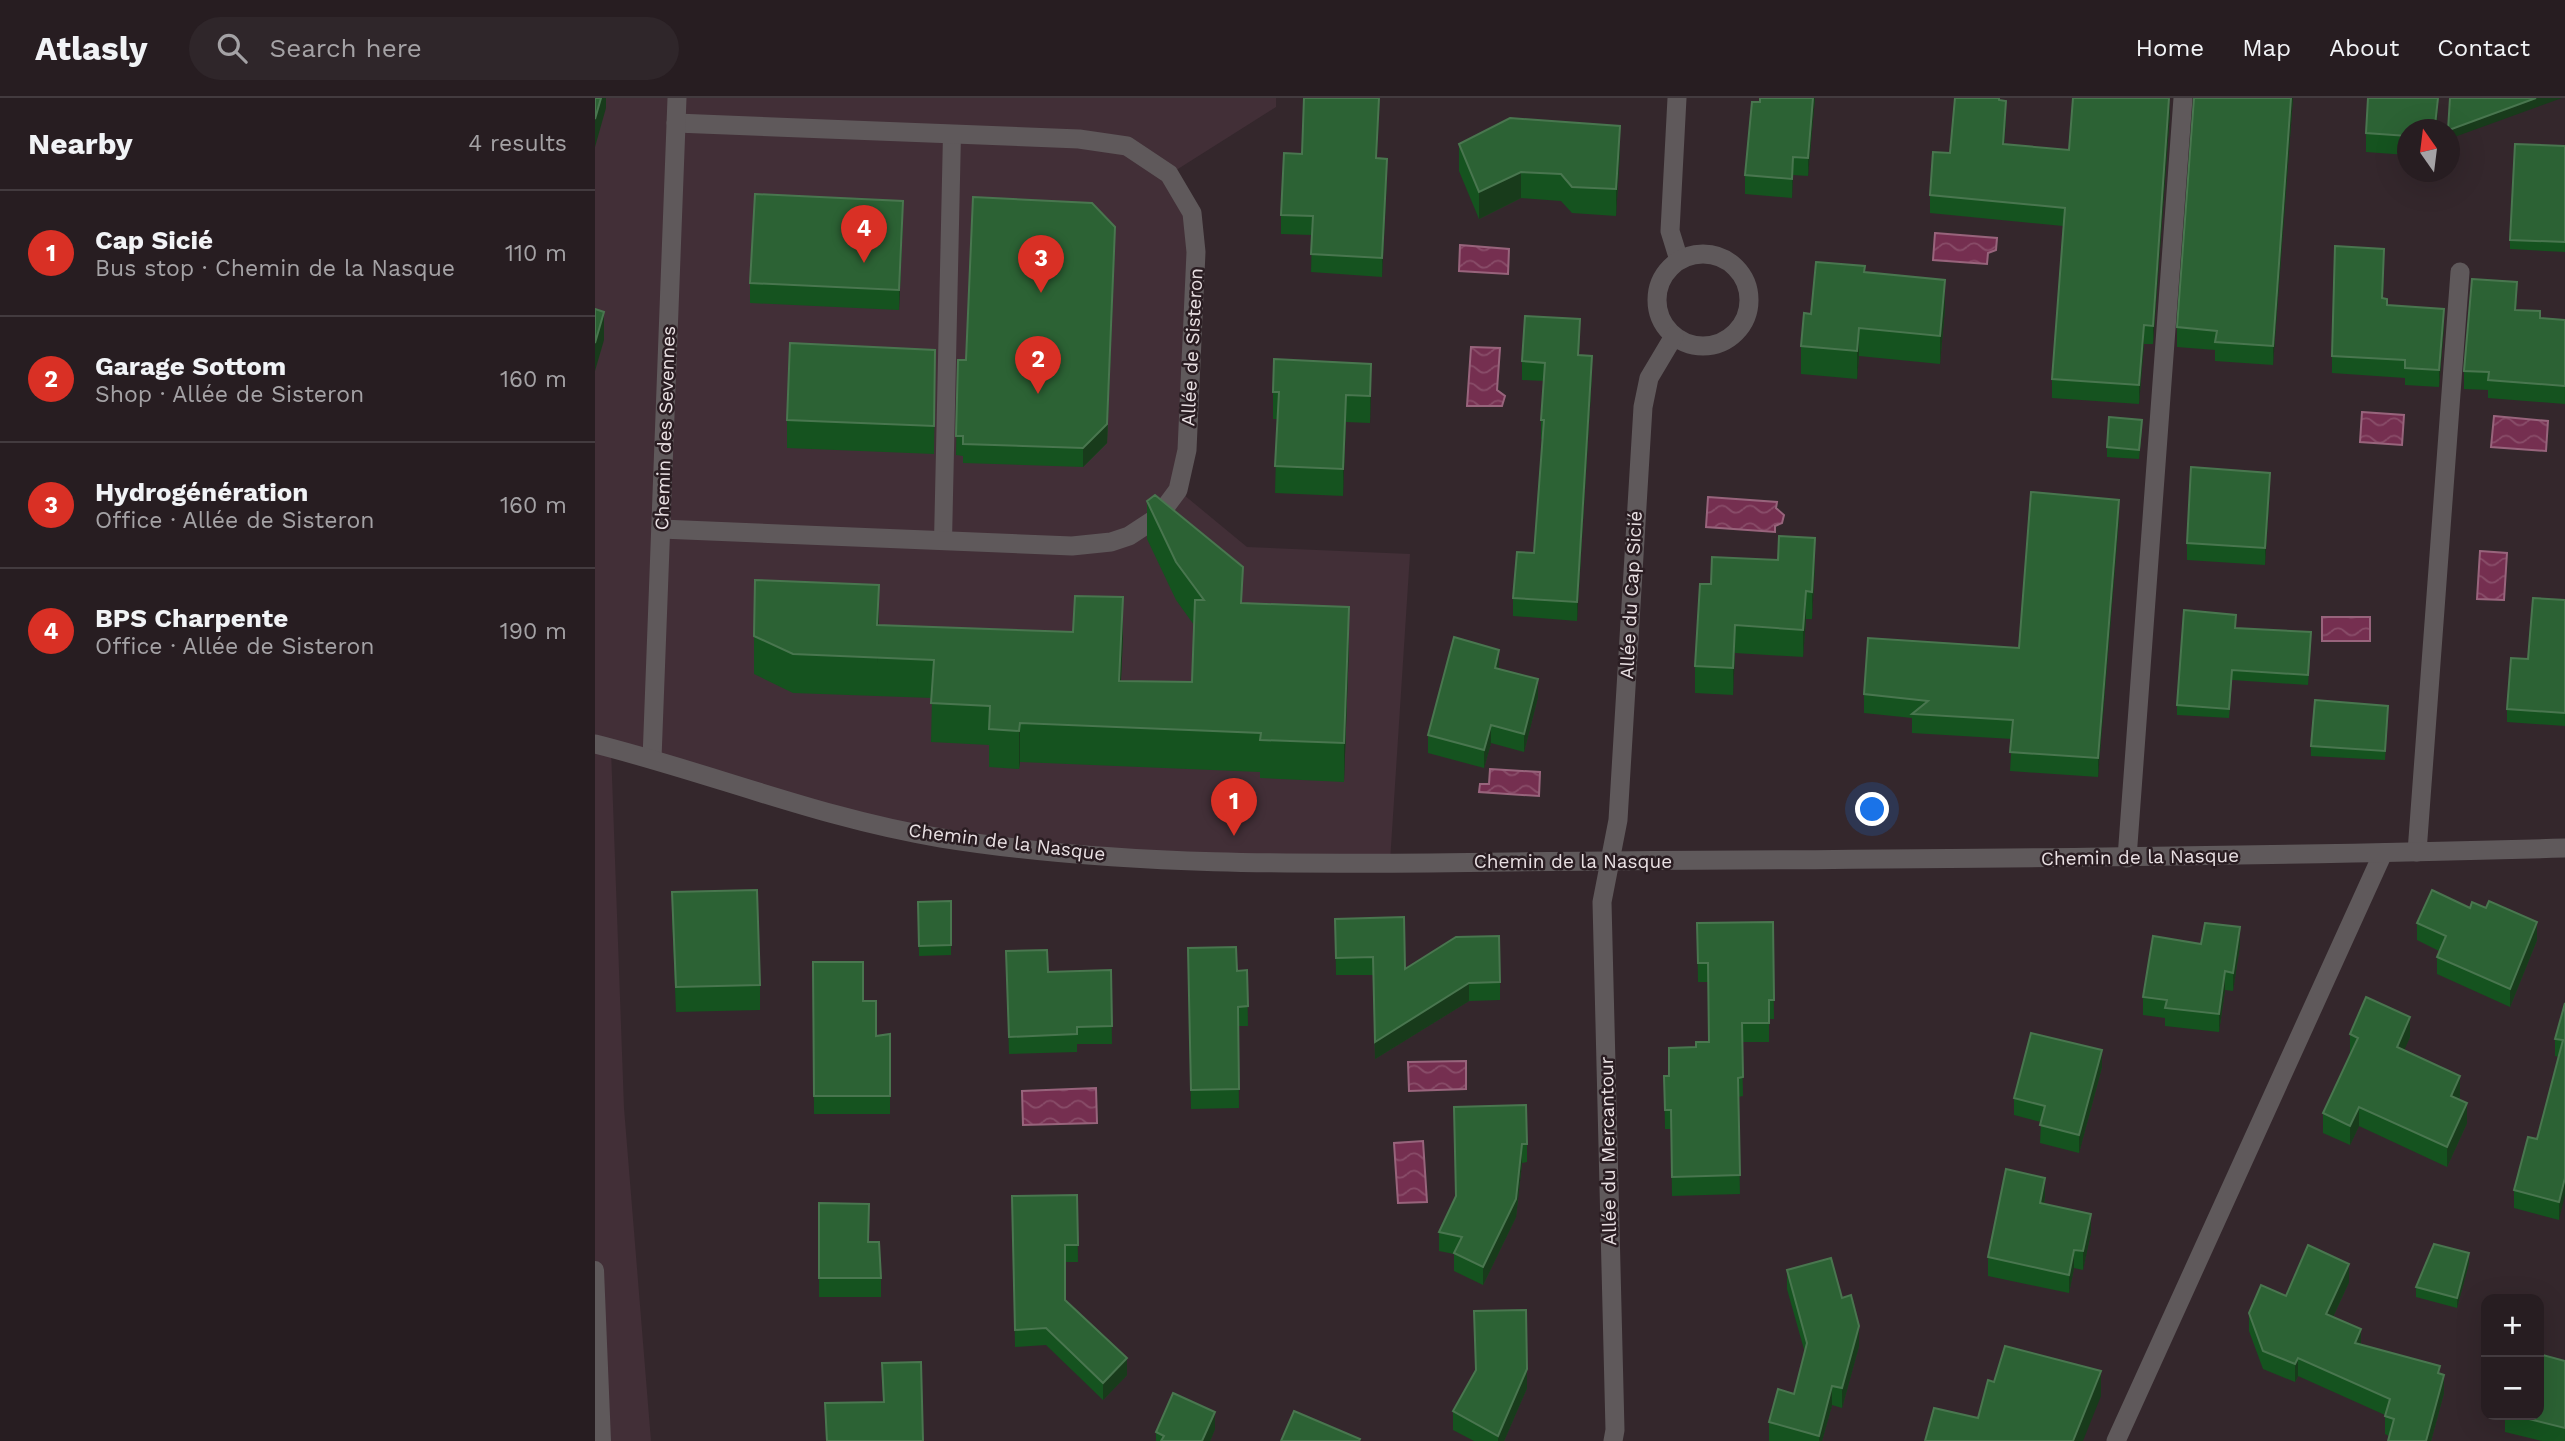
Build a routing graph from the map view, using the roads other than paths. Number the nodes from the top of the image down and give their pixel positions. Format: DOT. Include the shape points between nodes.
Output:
graph roads {
  1 [pos="677,98"];
  2 [pos="1677,98"];
  3 [pos="2183,98"];
  4 [pos="676,123"];
  5 [pos="952,134"];
  6 [pos="1678,260"];
  7 [pos="2460,272"];
  8 [pos="1674,335"];
  9 [pos="661,530"];
  10 [pos="943,541"];
  11 [pos="595,744"];
  12 [pos="652,759"];
  13 [pos="2565,848"];
  14 [pos="2417,852"];
  15 [pos="2383,853"];
  16 [pos="2127,858"];
  17 [pos="1610,861"];
  18 [pos="595,1270"];
  19 [pos="602,1441"];
  20 [pos="1613,1441"];
  21 [pos="2116,1441"];
  1 -- 4 [label="street, Chemin des Sevennes"];
  2 -- 6 [label="street" via="1670,231"];
  3 -- 16 [label="street"];
  4 -- 5 [label="street, Allée de Sisteron"];
  4 -- 9 [label="street, Chemin des Sevennes"];
  5 -- 10 [label="lane"];
  5 -- 10 [label="street, Allée de Sisteron" via="1079,139 1127,146 1142,153 1169,174 1186,200 1196,253 1187,450 1178,490 1168,507 1129,536 1092,546"];
  6 -- 8 [label="street" via="1666,271 1656,301 1659,317"];
  6 -- 8 [label="street" via="1693,254 1725,259 1746,283 1749,298 1747,315 1727,340 1696,345"];
  7 -- 14 [label="street"];
  8 -- 17 [label="street, Allée du Cap Sicié" via="1649,378 1643,407 1618,820"];
  9 -- 10 [label="street, Allée de Sisteron"];
  9 -- 12 [label="street, Chemin des Sevennes"];
  11 -- 12 [label="street, Chemin de la Nasque"];
  12 -- 17 [label="street, Chemin de la Nasque" via="799,806 968,841 1244,862"];
  13 -- 14 [label="street, Chemin de la Nasque"];
  14 -- 15 [label="street, Chemin de la Nasque"];
  15 -- 16 [label="street, Chemin de la Nasque"];
  15 -- 21 [label="street"];
  16 -- 17 [label="street, Chemin de la Nasque"];
  17 -- 20 [label="street, Allée du Mercantour" via="1602,902"];
  18 -- 19 [label="lane"];
}
